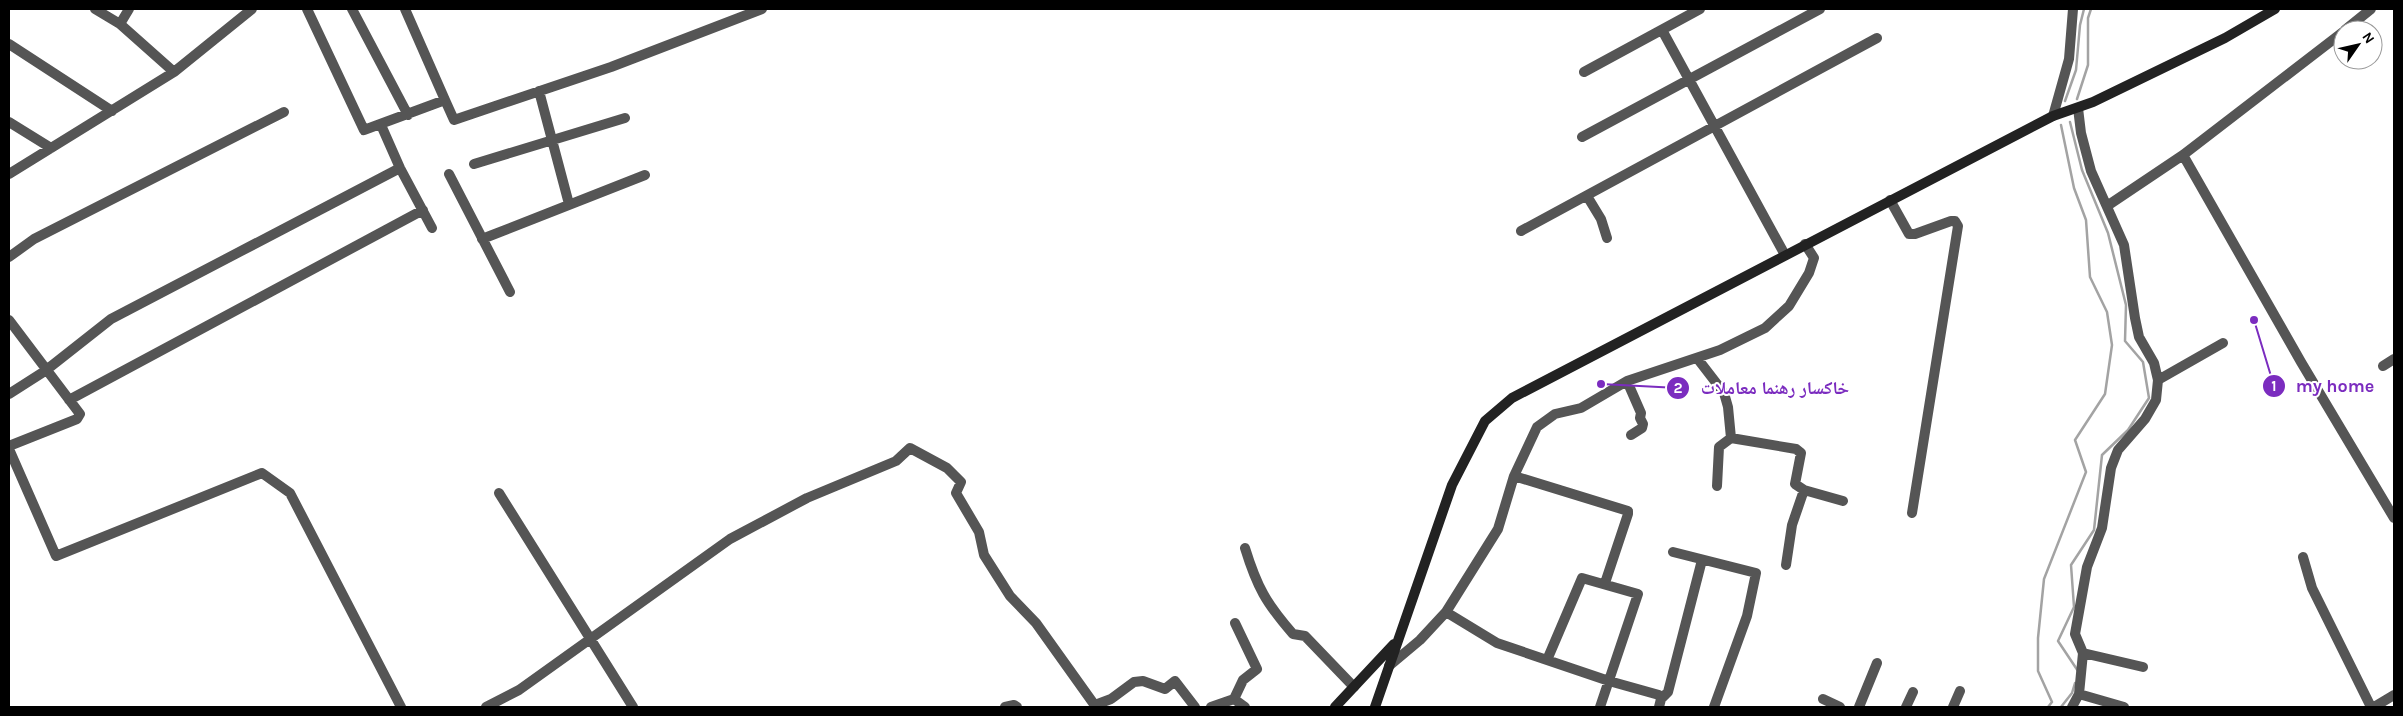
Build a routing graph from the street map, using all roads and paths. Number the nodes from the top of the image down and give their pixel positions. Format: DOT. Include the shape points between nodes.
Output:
graph roads {
  1 [pos="95,9"];
  2 [pos="129,9"];
  3 [pos="252,9"];
  4 [pos="307,9"];
  5 [pos="352,9"];
  6 [pos="405,9"];
  7 [pos="762,9"];
  8 [pos="1700,9"];
  9 [pos="1820,9"];
  10 [pos="2073,9"];
  11 [pos="2275,9"];
  12 [pos="2371,9"];
  13 [pos="2358,20"];
  14 [pos="120,24"];
  15 [pos="1662,30"];
  16 [pos="1877,38"];
  17 [pos="2333,39"];
  18 [pos="9,44"];
  19 [pos="174,72"];
  20 [pos="1584,72"];
  21 [pos="1689,79"];
  22 [pos="539,91"];
  23 [pos="445,100"];
  24 [pos="2078,108"];
  25 [pos="112,111"];
  26 [pos="284,112"];
  27 [pos="408,115"];
  28 [pos="2053,116"];
  29 [pos="625,118"];
  30 [pos="9,122"];
  31 [pos="381,125"];
  32 [pos="1715,127"];
  33 [pos="1582,138"];
  34 [pos="552,140"];
  35 [pos="51,148"];
  36 [pos="2183,155"];
  37 [pos="474,164"];
  38 [pos="400,168"];
  39 [pos="9,174"];
  40 [pos="448,174"];
  41 [pos="645,175"];
  42 [pos="1587,196"];
  43 [pos="1890,200"];
  44 [pos="569,204"];
  45 [pos="2108,206"];
  46 [pos="423,210"];
  47 [pos="432,228"];
  48 [pos="1521,231"];
  49 [pos="1607,238"];
  50 [pos="482,239"];
  51 [pos="1805,244"];
  52 [pos="1785,255"];
  53 [pos="9,257"];
  54 [pos="510,292"];
  55 [pos="9,322"];
  56 [pos="2223,343"];
  57 [pos="1698,358"];
  58 [pos="2394,359"];
  59 [pos="2383,366"];
  60 [pos="45,371"];
  61 [pos="2158,380"];
  62 [pos="1627,381"];
  63 [pos="9,394"];
  64 [pos="69,400"];
  65 [pos="1631,435"];
  66 [pos="1732,438"];
  67 [pos="9,447"];
  68 [pos="1514,476"];
  69 [pos="1716,486"];
  70 [pos="1804,490"];
  71 [pos="499,493"];
  72 [pos="1843,502"];
  73 [pos="1912,513"];
  74 [pos="2394,518"];
  75 [pos="1245,548"];
  76 [pos="1672,552"];
  77 [pos="2303,557"];
  78 [pos="1702,560"];
  79 [pos="1786,565"];
  80 [pos="1605,583"];
  81 [pos="1446,612"];
  82 [pos="1235,623"];
  83 [pos="590,639"];
  84 [pos="1397,640"];
  85 [pos="2084,653"];
  86 [pos="1547,660"];
  87 [pos="1877,663"];
  88 [pos="1389,666"];
  89 [pos="2143,667"];
  90 [pos="1609,681"];
  91 [pos="1354,687"];
  92 [pos="1960,691"];
  93 [pos="1913,692"];
  94 [pos="2079,694"];
  95 [pos="2394,696"];
  96 [pos="1234,698"];
  97 [pos="1823,699"];
  98 [pos="1660,703"];
  99 [pos="1095,706"];
  100 [pos="401,707"];
  101 [pos="486,707"];
  102 [pos="633,707"];
  103 [pos="1005,707"];
  104 [pos="1017,707"];
  105 [pos="1196,707"];
  106 [pos="1211,707"];
  107 [pos="1245,707"];
  108 [pos="1335,707"];
  109 [pos="1375,707"];
  110 [pos="1600,707"];
  111 [pos="1714,707"];
  112 [pos="1840,707"];
  113 [pos="1859,707"];
  114 [pos="1906,707"];
  115 [pos="1953,707"];
  116 [pos="2072,707"];
  117 [pos="2124,707"];
  118 [pos="2373,707"];
  1 -- 14 [label="street"];
  2 -- 14 [label="street"];
  3 -- 19 [label="street"];
  4 -- 31 [label="street" via="364,130"];
  5 -- 27 [label="street"];
  6 -- 23 [label="street"];
  7 -- 22 [label="street"];
  8 -- 15 [label="street"];
  9 -- 21 [label="street"];
  10 -- 28 [label="street" via="2069,59"];
  11 -- 24 [label="street" via="2225,38"];
  12 -- 13 [label="street"];
  14 -- 19 [label="street"];
  15 -- 20 [label="street"];
  15 -- 21 [label="street"];
  16 -- 32 [label="street"];
  17 -- 36 [label="street"];
  18 -- 25 [label="street"];
  19 -- 25 [label="street"];
  21 -- 32 [label="street"];
  21 -- 33 [label="street"];
  22 -- 23 [label="street" via="454,120"];
  22 -- 34 [label="street"];
  23 -- 27 [label="street"];
  24 -- 28 [label="street"];
  24 -- 45 [label="street" via="2091,171"];
  25 -- 35 [label="street"];
  26 -- 53 [label="street" via="34,239"];
  27 -- 31 [label="street"];
  28 -- 43 [label="street"];
  29 -- 34 [label="street"];
  30 -- 35 [label="street"];
  31 -- 38 [label="street"];
  32 -- 42 [label="street"];
  32 -- 52 [label="street"];
  34 -- 37 [label="street"];
  34 -- 44 [label="street"];
  35 -- 39 [label="street"];
  36 -- 45 [label="street"];
  36 -- 74 [label="street"];
  38 -- 46 [label="street"];
  38 -- 60 [label="street" via="111,319"];
  40 -- 50 [label="street"];
  41 -- 44 [label="street"];
  42 -- 48 [label="street"];
  42 -- 49 [label="street" via="1601,219"];
  43 -- 51 [label="street"];
  43 -- 73 [label="street" via="1909,234 1951,221 1958,226"];
  44 -- 50 [label="street"];
  45 -- 61 [label="street" via="2124,244 2139,337 2154,363"];
  46 -- 47 [label="street"];
  46 -- 64 [label="street"];
  50 -- 54 [label="street"];
  51 -- 52 [label="street"];
  51 -- 57 [label="street" via="1814,258 1789,306 1765,328"];
  52 -- 84 [label="street" via="1512,398 1485,421 1452,485"];
  55 -- 60 [label="street"];
  56 -- 61 [label="street"];
  57 -- 62 [label="street"];
  57 -- 66 [label="street" via="1724,393"];
  58 -- 59 [label="street"];
  60 -- 63 [label="street"];
  60 -- 64 [label="street"];
  61 -- 85 [label="street" via="2156,400 2145,419 2118,450 2111,468 2102,528 2087,566 2075,634"];
  62 -- 65 [label="street" via="1642,413 1643,424"];
  62 -- 68 [label="street" via="1581,408 1555,414 1537,428"];
  64 -- 67 [label="street" via="80,414 77,419"];
  66 -- 69 [label="street" via="1719,446"];
  66 -- 70 [label="street" via="1799,451 1794,483"];
  67 -- 100 [label="street" via="56,556 262,473 290,494"];
  68 -- 80 [label="street" via="1628,511"];
  68 -- 81 [label="street" via="1498,529"];
  70 -- 72 [label="street"];
  70 -- 79 [label="street" via="1792,525"];
  71 -- 83 [label="street"];
  75 -- 91 [label="street" via="1262,594 1277,614 1293,634 1305,636"];
  76 -- 78 [label="street"];
  77 -- 118 [label="street" via="2312,588"];
  78 -- 98 [label="street" via="1668,692"];
  78 -- 111 [label="street" via="1752,571 1756,576 1747,616"];
  80 -- 86 [label="street" via="1582,578"];
  80 -- 90 [label="street" via="1636,592 1638,596"];
  81 -- 86 [label="street" via="1498,643"];
  81 -- 88 [label="street"];
  82 -- 96 [label="street" via="1257,668 1243,680"];
  83 -- 99 [label="street" via="730,539 808,498 896,461 910,448 947,468 961,482 956,493 979,532 984,555 1010,596 1036,623"];
  83 -- 101 [label="street" via="519,690"];
  83 -- 102 [label="street"];
  84 -- 88 [label="street"];
  84 -- 91 [label="street"];
  85 -- 89 [label="street"];
  85 -- 94 [label="street"];
  86 -- 90 [label="street"];
  87 -- 113 [label="street"];
  88 -- 109 [label="street"];
  90 -- 98 [label="street" via="1659,695"];
  90 -- 110 [label="street"];
  91 -- 108 [label="street"];
  92 -- 115 [label="street"];
  93 -- 114 [label="street"];
  94 -- 116 [label="street"];
  94 -- 117 [label="street"];
  95 -- 118 [label="street"];
  96 -- 106 [label="street"];
  96 -- 107 [label="street"];
  97 -- 112 [label="street"];
  99 -- 105 [label="street" via="1134,682 1143,680 1165,689 1175,681"];
  103 -- 104 [label="street"];
}
